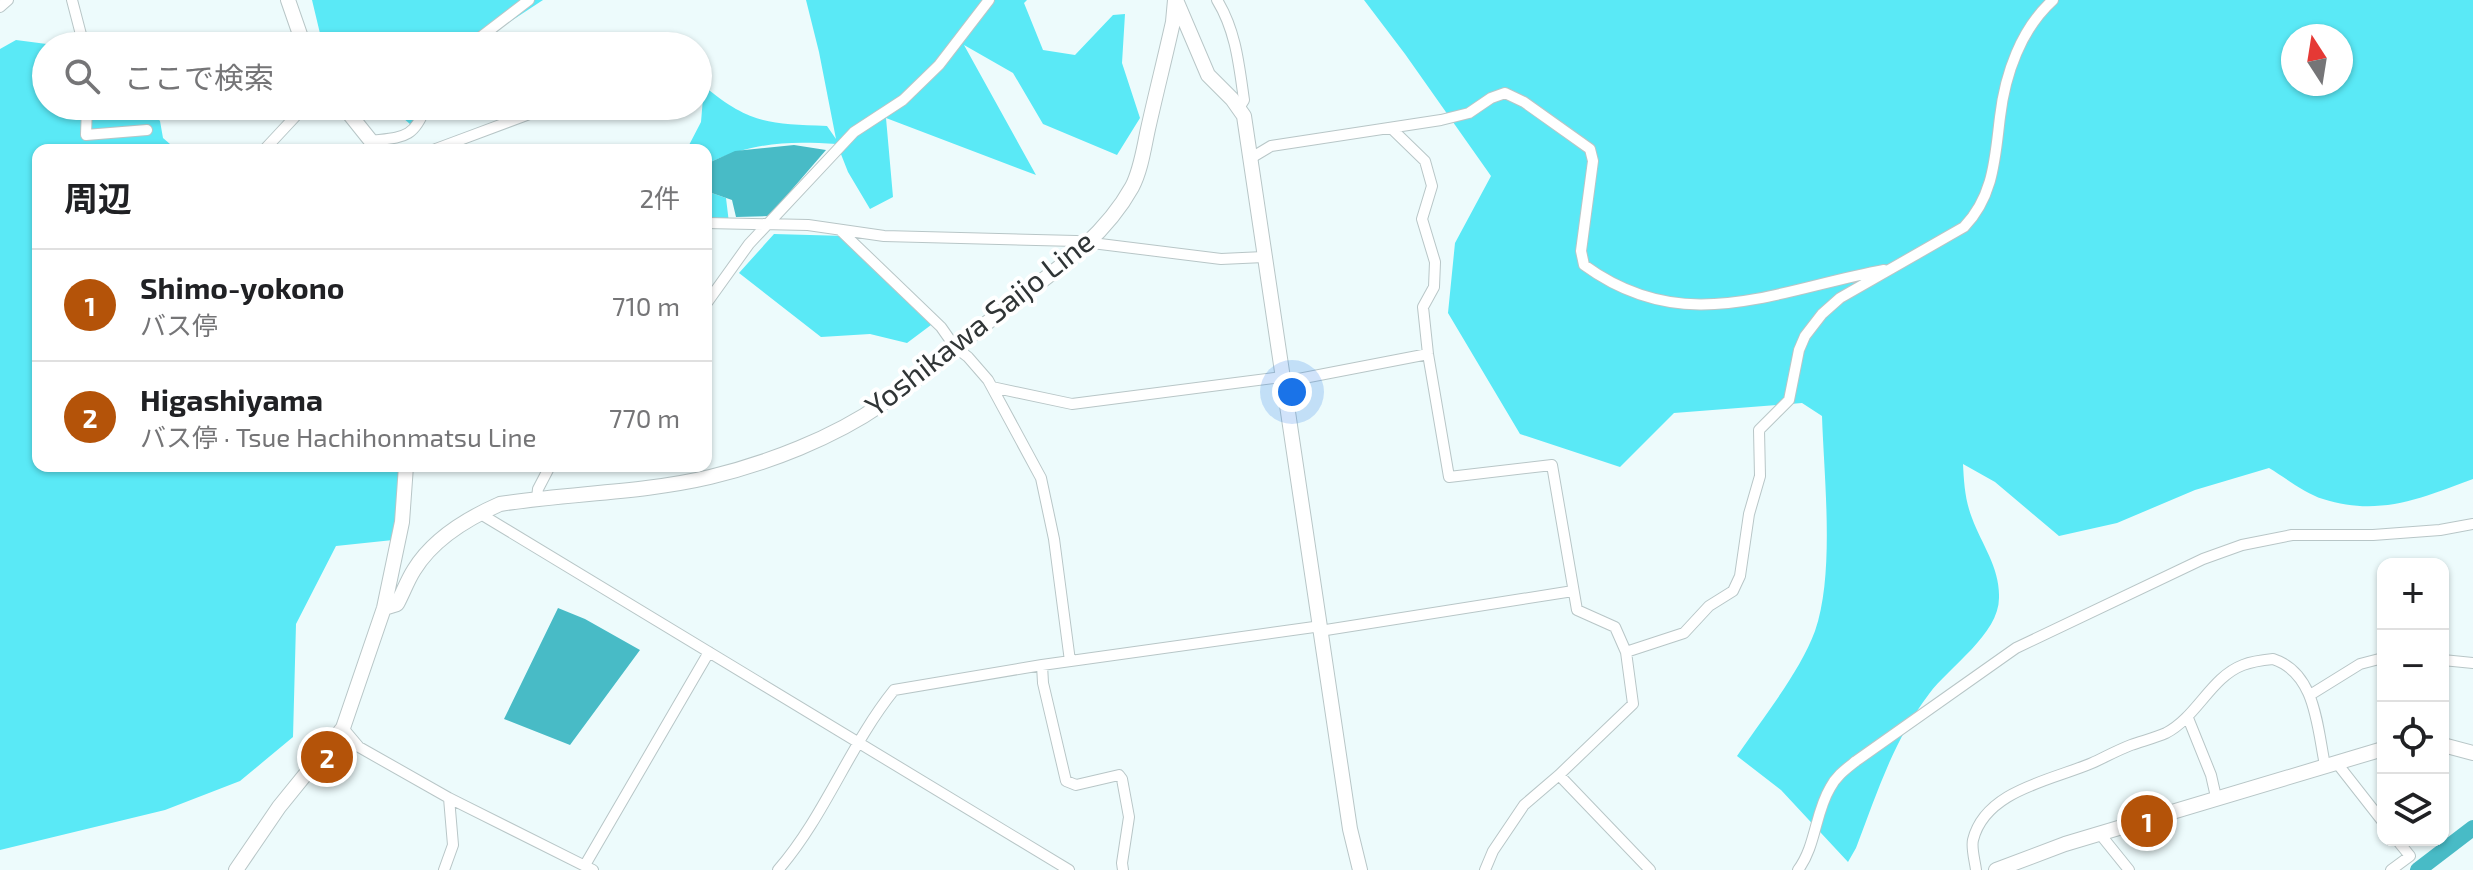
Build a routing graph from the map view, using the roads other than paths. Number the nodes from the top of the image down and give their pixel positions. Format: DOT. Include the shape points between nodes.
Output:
graph roads {
  1 [pos="8,0"];
  2 [pos="72,0"];
  3 [pos="288,0"];
  4 [pos="529,0"];
  5 [pos="989,0"];
  6 [pos="1175,0"];
  7 [pos="1217,0"];
  8 [pos="2053,0"];
  9 [pos="0,7"];
  10 [pos="80,32"];
  11 [pos="299,32"];
  12 [pos="487,32"];
  13 [pos="1239,108"];
  14 [pos="87,120"];
  15 [pos="292,120"];
  16 [pos="354,120"];
  17 [pos="420,120"];
  18 [pos="513,120"];
  19 [pos="1391,128"];
  20 [pos="147,130"];
  21 [pos="270,144"];
  22 [pos="372,144"];
  23 [pos="377,144"];
  24 [pos="449,144"];
  25 [pos="1251,158"];
  26 [pos="712,223"];
  27 [pos="769,223"];
  28 [pos="838,228"];
  29 [pos="1089,244"];
  30 [pos="1264,257"];
  31 [pos="1894,268"];
  32 [pos="712,296"];
  33 [pos="955,347"];
  34 [pos="1428,354"];
  35 [pos="1283,380"];
  36 [pos="992,387"];
  37 [pos="406,472"];
  38 [pos="547,472"];
  39 [pos="537,498"];
  40 [pos="479,513"];
  41 [pos="2473,524"];
  42 [pos="1573,591"];
  43 [pos="384,608"];
  44 [pos="1320,629"];
  45 [pos="709,652"];
  46 [pos="1626,652"];
  47 [pos="2377,660"];
  48 [pos="1070,661"];
  49 [pos="2449,661"];
  50 [pos="2473,663"];
  51 [pos="1042,665"];
  52 [pos="2310,695"];
  53 [pos="2188,718"];
  54 [pos="343,728"];
  55 [pos="858,743"];
  56 [pos="2449,747"];
  57 [pos="2377,751"];
  58 [pos="2473,753"];
  59 [pos="2330,764"];
  60 [pos="1559,775"];
  61 [pos="2216,797"];
  62 [pos="449,798"];
  63 [pos="2377,815"];
  64 [pos="2100,834"];
  65 [pos="2402,846"];
  66 [pos="589,867"];
  67 [pos="236,870"];
  68 [pos="444,870"];
  69 [pos="778,870"];
  70 [pos="1069,870"];
  71 [pos="1123,870"];
  72 [pos="1360,870"];
  73 [pos="1485,870"];
  74 [pos="1650,870"];
  75 [pos="1798,870"];
  76 [pos="1976,870"];
  77 [pos="1996,870"];
  78 [pos="2129,870"];
  79 [pos="2391,870"];
  1 -- 9 [label="street"];
  2 -- 10 [label="street"];
  3 -- 11 [label="main road"];
  4 -- 12 [label="street"];
  5 -- 27 [label="street" via="939,65 903,100 854,132"];
  6 -- 13 [label="main road" via="1208,75"];
  6 -- 29 [label="main road, Yoshikawa Saijo Line" via="1134,184"];
  7 -- 13 [label="street" via="1237,51 1244,100"];
  8 -- 31 [label="street" via="2022,40 2005,89 1992,178 1979,207 1964,227"];
  13 -- 25 [label="main road"];
  14 -- 20 [label="street" via="86,135"];
  15 -- 21 [label="street"];
  16 -- 22 [label="main road"];
  17 -- 23 [label="street" via="405,136"];
  18 -- 24 [label="street"];
  19 -- 25 [label="street" via="1271,146"];
  19 -- 31 [label="street" via="1469,113 1505,93 1557,124 1590,149 1593,161 1581,251 1584,265 1650,300 1709,306"];
  19 -- 34 [label="street" via="1425,161 1432,186 1422,219 1435,262 1434,287 1423,307"];
  25 -- 30 [label="main road"];
  26 -- 27 [label="street"];
  27 -- 28 [label="street"];
  27 -- 32 [label="street"];
  28 -- 29 [label="street" via="884,236"];
  28 -- 33 [label="street" via="941,327"];
  29 -- 30 [label="street" via="1221,259"];
  29 -- 33 [label="main road, Yoshikawa Saijo Line"];
  30 -- 35 [label="main road"];
  31 -- 46 [label="street" via="1840,298 1805,336 1789,400 1759,430 1760,476 1733,591 1709,606 1684,633"];
  33 -- 36 [label="street"];
  33 -- 39 [label="main road, Yoshikawa Saijo Line" via="857,419 748,465 664,485"];
  34 -- 35 [label="street"];
  34 -- 42 [label="street" via="1449,477 1552,465"];
  35 -- 36 [label="street" via="1072,404"];
  35 -- 44 [label="main road"];
  36 -- 48 [label="street" via="1041,478"];
  37 -- 43 [label="main road" via="402,522"];
  38 -- 39 [label="street"];
  39 -- 40 [label="main road, Yoshikawa Saijo Line"];
  40 -- 43 [label="main road, Yoshikawa Saijo Line" via="427,554 397,604"];
  40 -- 45 [label="street"];
  41 -- 75 [label="street" via="2373,535 2292,535 2242,545 2165,575 2016,648 1836,778"];
  42 -- 44 [label="street"];
  42 -- 46 [label="street" via="1577,610 1615,627"];
  43 -- 54 [label="main road"];
  44 -- 48 [label="street"];
  44 -- 72 [label="main road"];
  45 -- 55 [label="street"];
  45 -- 66 [label="street"];
  46 -- 60 [label="street" via="1633,704"];
  47 -- 52 [label="street" via="2360,664"];
  48 -- 51 [label="street"];
  49 -- 50 [label="street"];
  51 -- 55 [label="street" via="894,690"];
  51 -- 71 [label="street" via="1066,781 1076,785 1119,775 1122,779 1129,817"];
  52 -- 53 [label="street" via="2283,662 2254,662 2226,676"];
  52 -- 59 [label="street"];
  53 -- 61 [label="street"];
  53 -- 76 [label="street" via="2165,733 2060,773 1995,806 1973,841"];
  54 -- 62 [label="street" via="359,747"];
  54 -- 67 [label="main road"];
  55 -- 69 [label="street"];
  55 -- 70 [label="street"];
  56 -- 58 [label="main road"];
  57 -- 59 [label="main road"];
  59 -- 61 [label="main road"];
  59 -- 63 [label="street"];
  60 -- 73 [label="street" via="1524,805"];
  60 -- 74 [label="street"];
  61 -- 64 [label="main road"];
  62 -- 66 [label="street"];
  62 -- 68 [label="street" via="453,845"];
  64 -- 77 [label="main road"];
  64 -- 78 [label="street"];
  65 -- 79 [label="street" via="2410,856"];
}
